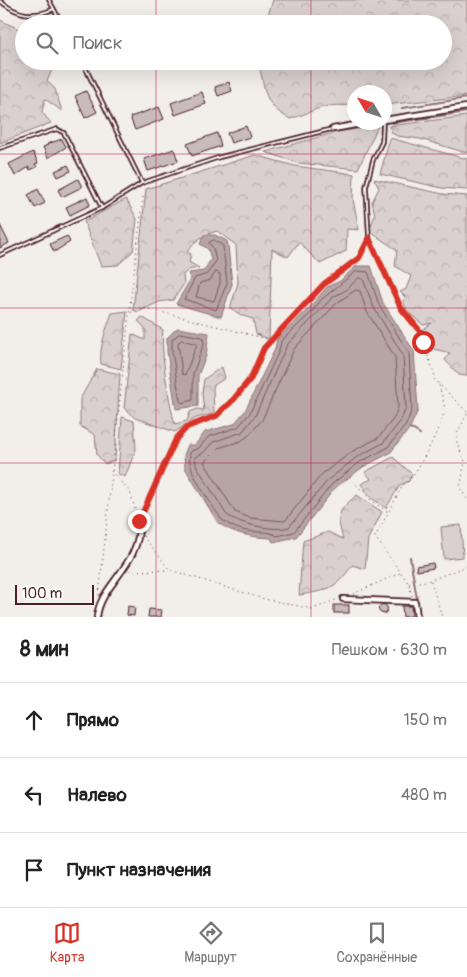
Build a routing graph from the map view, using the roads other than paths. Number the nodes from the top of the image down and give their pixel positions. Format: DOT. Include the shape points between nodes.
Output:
graph roads {
  1 [pos="0,0"];
  2 [pos="49,0"];
  3 [pos="54,9"];
  4 [pos="57,15"];
  5 [pos="86,70"];
  6 [pos="467,107"];
  7 [pos="392,120"];
  8 [pos="347,126"];
  9 [pos="333,129"];
  10 [pos="383,130"];
  11 [pos="0,148"];
  12 [pos="142,183"];
  13 [pos="102,208"];
  14 [pos="369,238"];
  15 [pos="0,255"];
  16 [pos="139,521"];
  17 [pos="343,599"];
  18 [pos="97,617"];
  19 [pos="417,617"];
  1 -- 3 [label="lane" via="29,15"];
  2 -- 3 [label="lane"];
  3 -- 4 [label="lane"];
  5 -- 12 [label="lane"];
  6 -- 7 [label="street"];
  8 -- 9 [label="street"];
  9 -- 12 [label="lane" via="220,157"];
  10 -- 14 [label="lane" via="366,187"];
  11 -- 13 [label="lane" via="57,129 64,133"];
  12 -- 13 [label="lane"];
  13 -- 15 [label="lane"];
  16 -- 18 [label="street" via="140,533 123,572 98,604"];
  17 -- 19 [label="street" via="415,602"];
}
